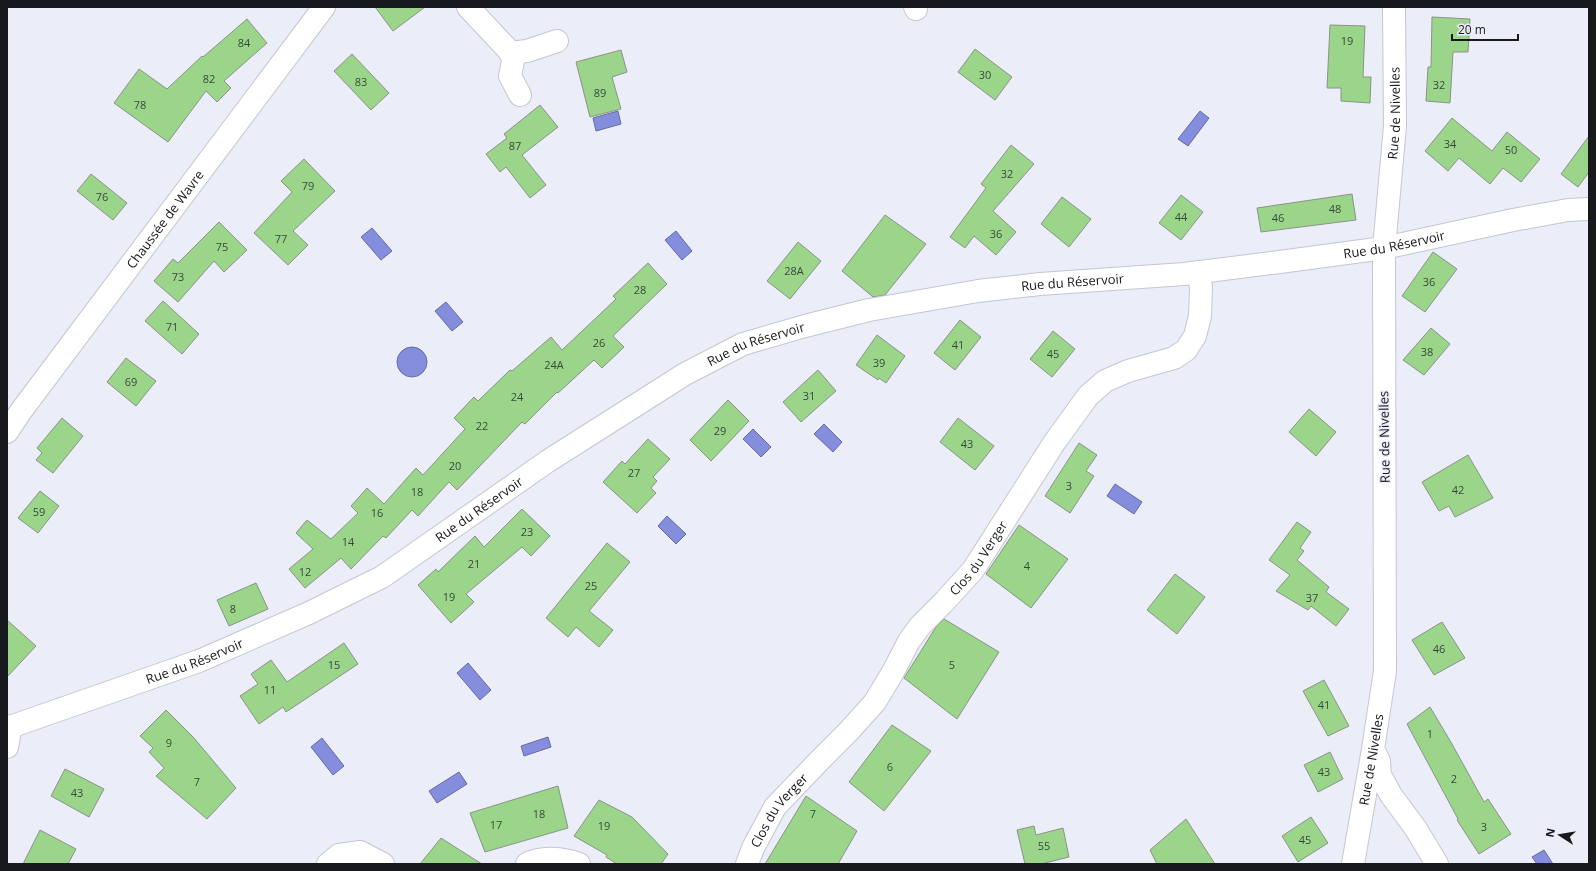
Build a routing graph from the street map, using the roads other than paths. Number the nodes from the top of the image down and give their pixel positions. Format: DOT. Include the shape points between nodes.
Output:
graph roads {
  1 [pos="324,7"];
  2 [pos="468,7"];
  3 [pos="1394,7"];
  4 [pos="557,41"];
  5 [pos="510,53"];
  6 [pos="520,95"];
  7 [pos="1589,209"];
  8 [pos="1384,248"];
  9 [pos="1199,272"];
  10 [pos="7,432"];
  11 [pos="8,734"];
  12 [pos="1373,749"];
  13 [pos="328,864"];
  14 [pos="383,864"];
  15 [pos="527,864"];
  16 [pos="579,864"];
  17 [pos="747,864"];
  18 [pos="1353,864"];
  19 [pos="1436,864"];
  1 -- 10 [label="street, Chaussée de Wavre"];
  2 -- 5 [label="street"];
  3 -- 8 [label="street, Rue de Nivelles" via="1395,126"];
  4 -- 5 [label="street" via="527,51"];
  5 -- 6 [label="street" via="514,56 510,76"];
  7 -- 8 [label="street, Rue du Réservoir" via="1568,210 1513,220"];
  8 -- 9 [label="street, Rue du Réservoir"];
  8 -- 12 [label="street, Rue de Nivelles" via="1384,671"];
  9 -- 11 [label="street, Rue du Réservoir" via="978,291 868,310 743,344 685,374 548,461 382,577 309,613 199,661"];
  9 -- 17 [label="street, Clos du Verger" via="1200,316 1195,336 1186,350 1174,358 1128,371 1105,381 1088,396 1054,443 973,570 909,640 875,702 775,807"];
  12 -- 18 [label="street, Rue de Nivelles"];
  12 -- 19 [label="street" via="1379,760 1380,775"];
  13 -- 14 [label="street" via="338,855 360,852"];
  15 -- 16 [label="street" via="534,860 554,859"];
}
